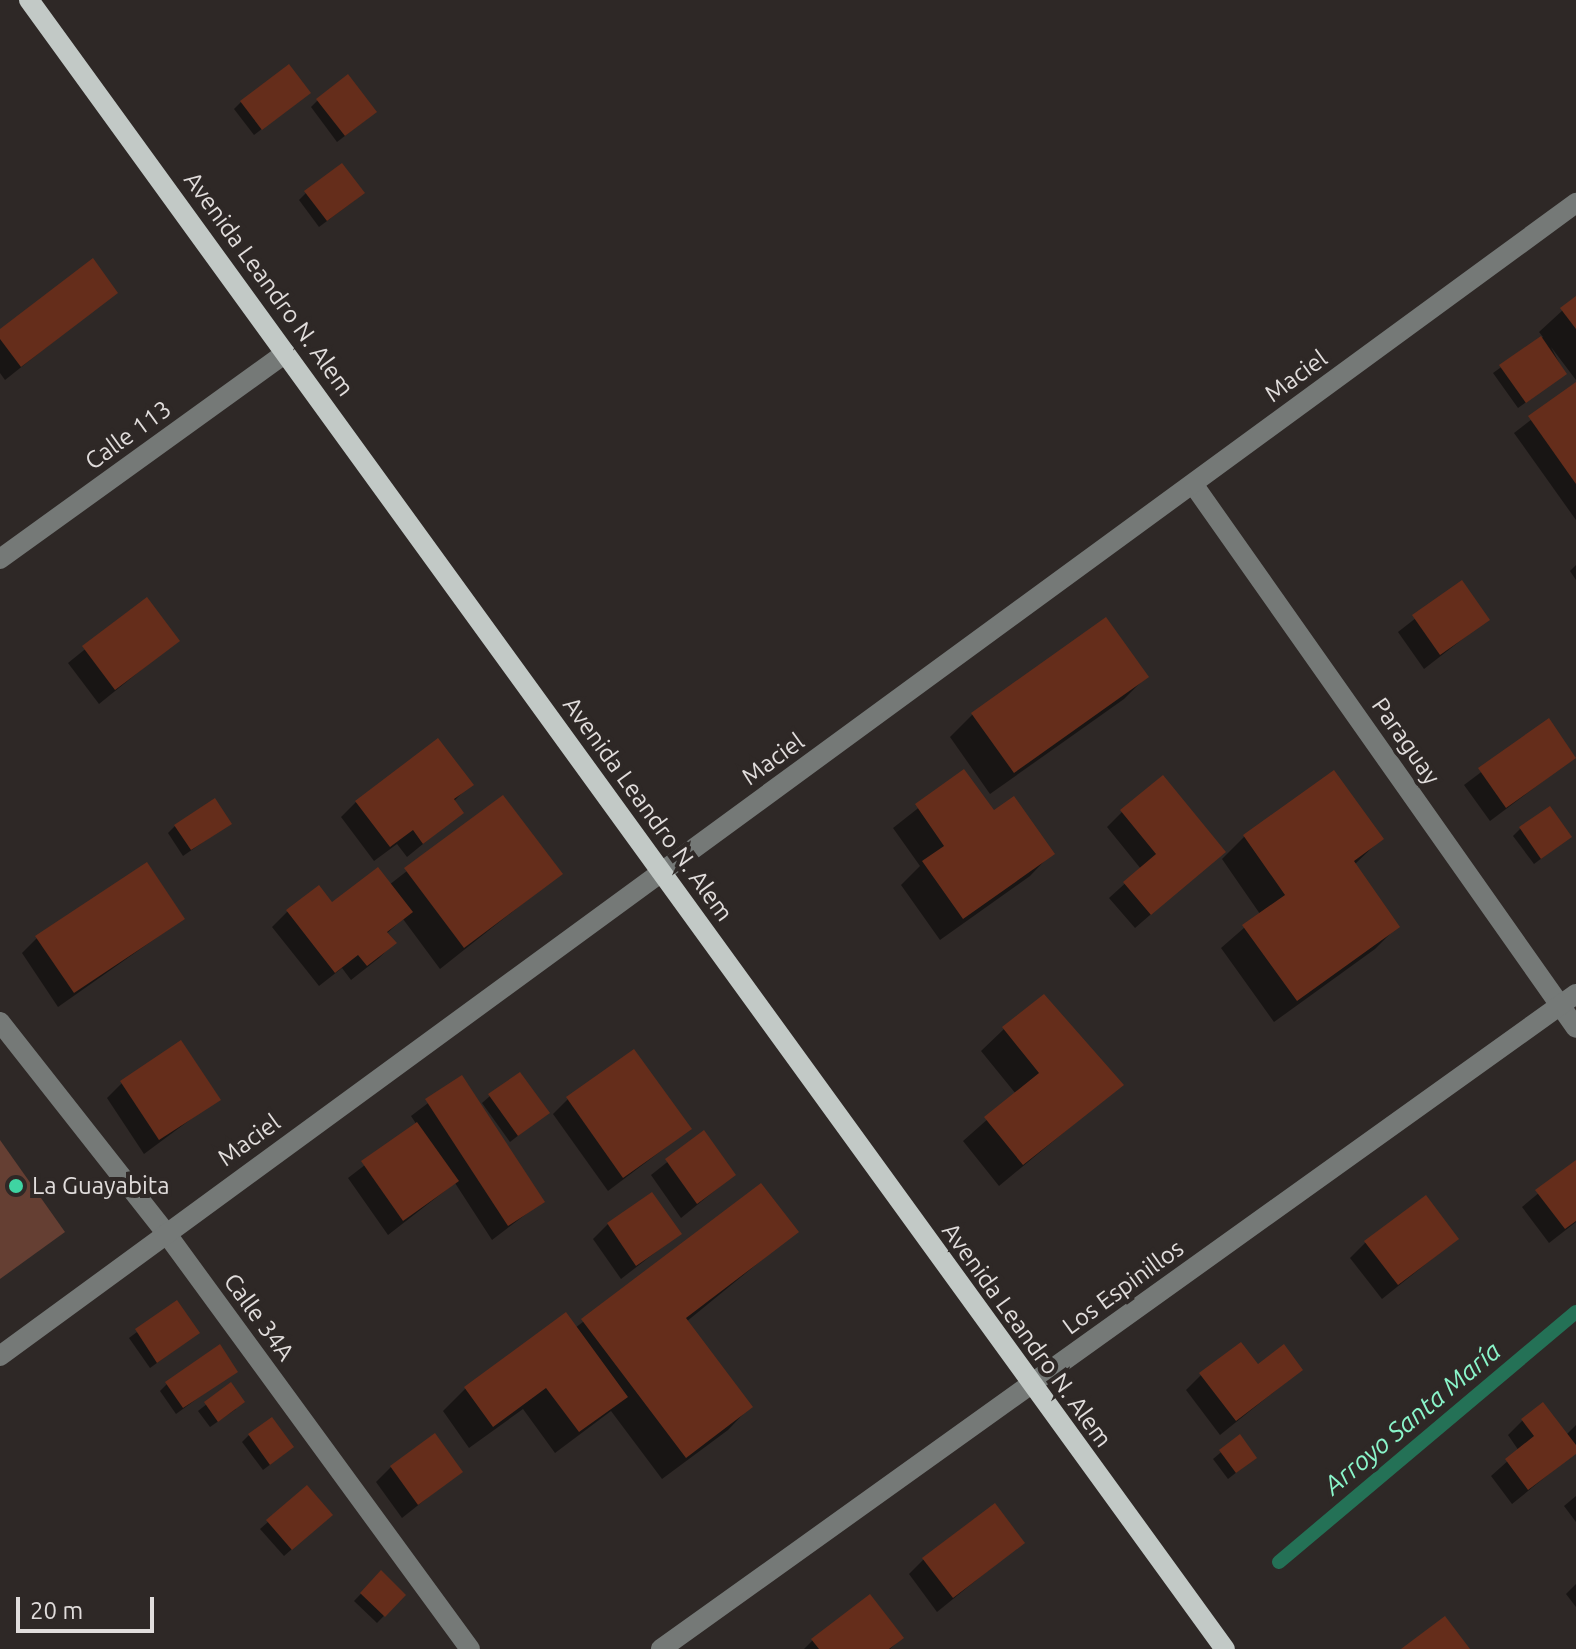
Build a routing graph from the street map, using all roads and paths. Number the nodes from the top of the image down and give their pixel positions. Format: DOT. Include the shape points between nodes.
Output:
graph roads {
  1 [pos="29,0"];
  2 [pos="1576,203"];
  3 [pos="286,353"];
  4 [pos="1193,484"];
  5 [pos="0,559"];
  6 [pos="662,872"];
  7 [pos="1568,1000"];
  8 [pos="0,1022"];
  9 [pos="1576,1028"];
  10 [pos="166,1233"];
  11 [pos="0,1356"];
  12 [pos="1030,1385"];
  13 [pos="470,1649"];
  14 [pos="661,1649"];
  15 [pos="1225,1649"];
  1 -- 3 [label="main road, Avenida Leandro N. Alem"];
  2 -- 4 [label="street, Maciel"];
  3 -- 5 [label="street, Calle 113"];
  3 -- 6 [label="main road, Avenida Leandro N. Alem"];
  4 -- 6 [label="street, Maciel"];
  4 -- 7 [label="street, Paraguay"];
  6 -- 10 [label="street, Maciel"];
  6 -- 12 [label="main road, Avenida Leandro N. Alem"];
  7 -- 9 [label="street, Paraguay"];
  7 -- 12 [label="street, Los Espinillos"];
  8 -- 10 [label="street, Calle 34A"];
  10 -- 11 [label="street, Maciel"];
  10 -- 13 [label="street, Calle 34A"];
  12 -- 14 [label="street, Los Espinillos"];
  12 -- 15 [label="main road, Avenida Leandro N. Alem"];
}
